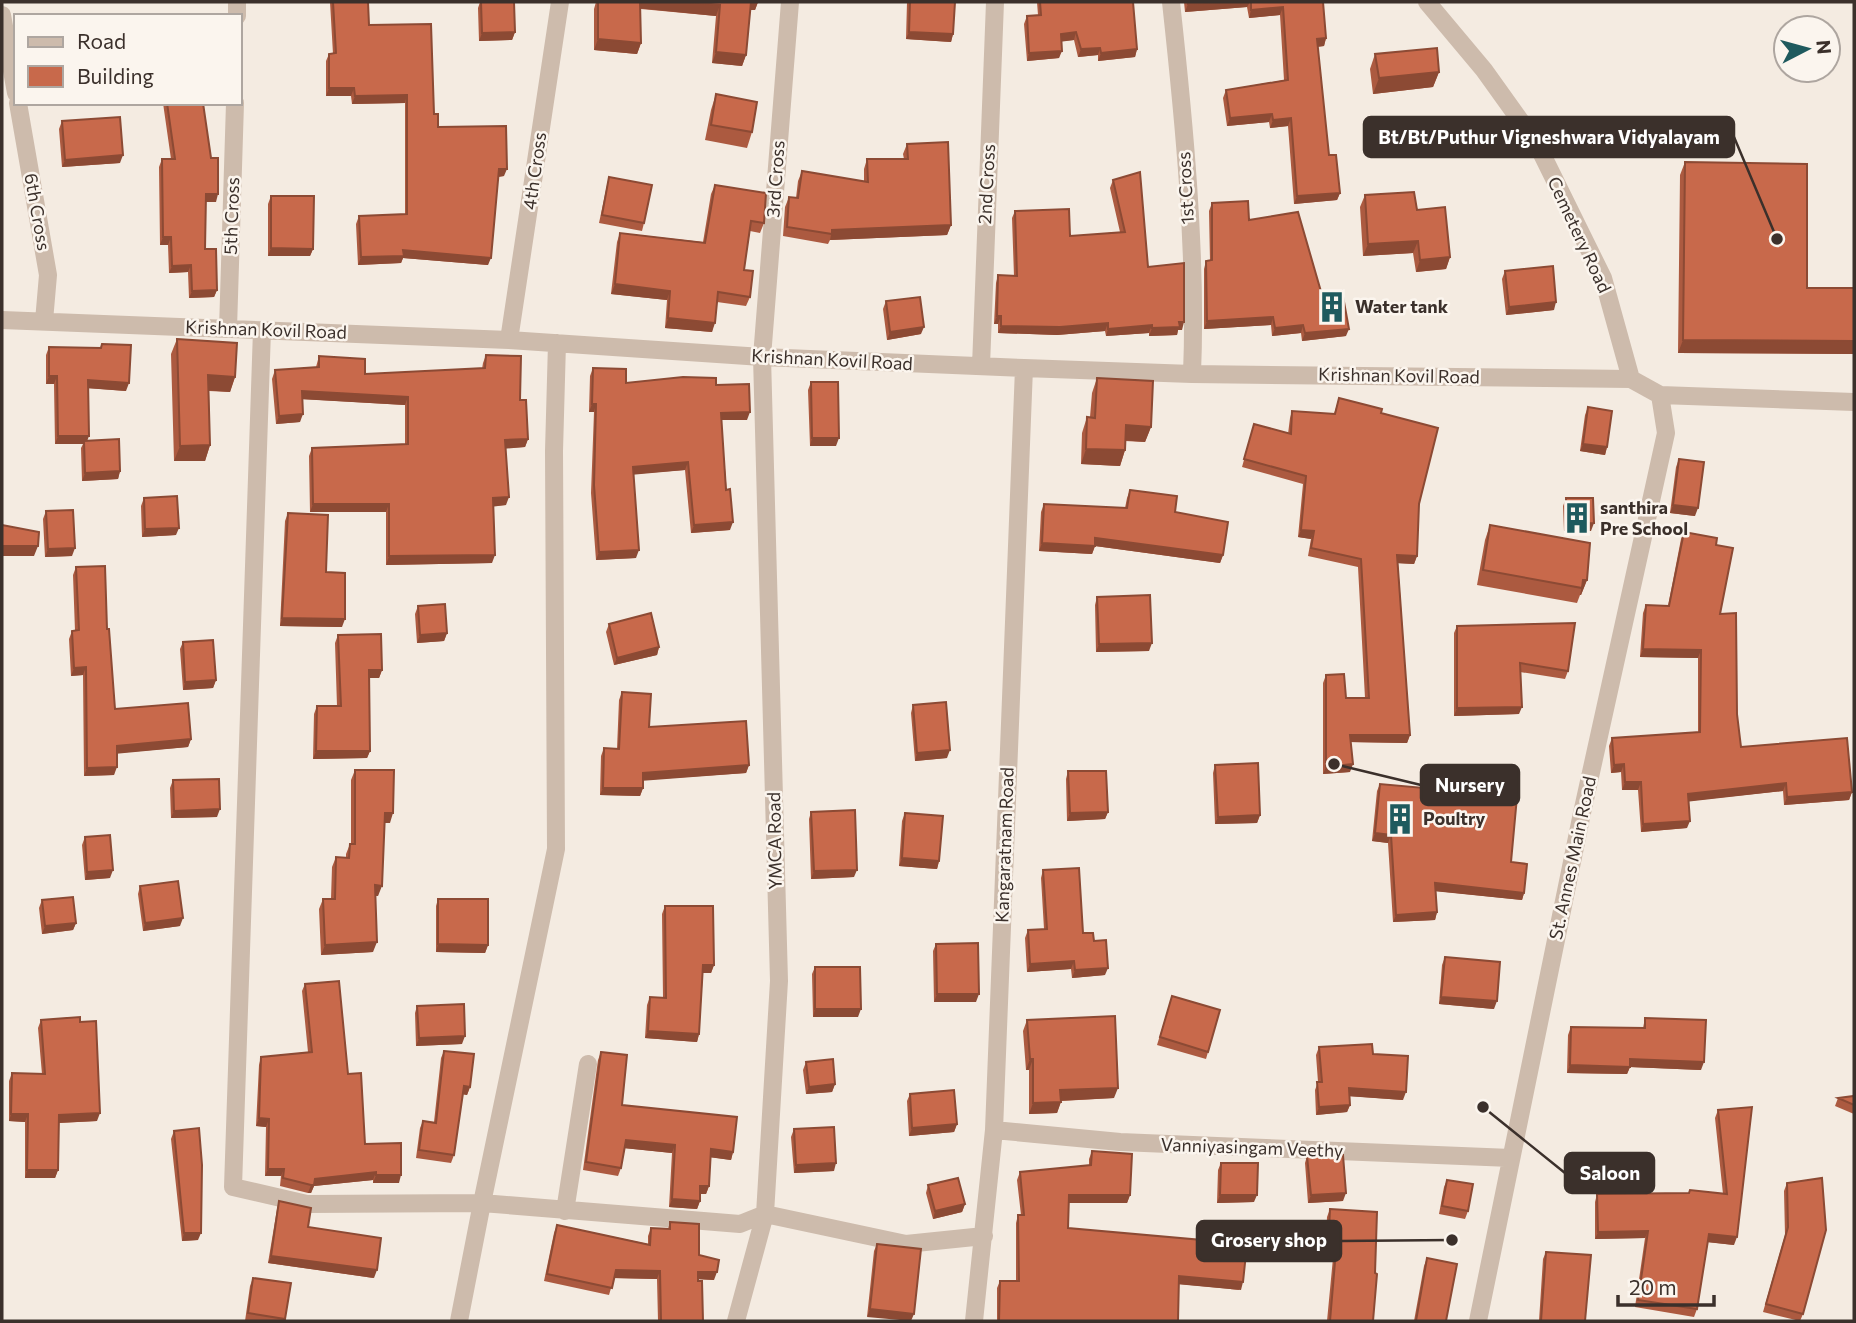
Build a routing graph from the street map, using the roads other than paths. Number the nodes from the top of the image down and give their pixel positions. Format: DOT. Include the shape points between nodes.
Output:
graph roads {
  1 [pos="560,2"];
  2 [pos="790,2"];
  3 [pos="995,2"];
  4 [pos="1171,2"];
  5 [pos="1427,2"];
  6 [pos="2,15"];
  7 [pos="14,82"];
  8 [pos="18,105"];
  9 [pos="235,105"];
  10 [pos="2,320"];
  11 [pos="44,321"];
  12 [pos="228,329"];
  13 [pos="262,330"];
  14 [pos="509,340"];
  15 [pos="557,343"];
  16 [pos="762,357"];
  17 [pos="981,366"];
  18 [pos="1024,368"];
  19 [pos="1192,374"];
  20 [pos="1630,379"];
  21 [pos="1660,396"];
  22 [pos="1854,402"];
  23 [pos="589,1064"];
  24 [pos="994,1130"];
  25 [pos="1511,1158"];
  26 [pos="482,1203"];
  27 [pos="565,1211"];
  28 [pos="765,1214"];
  29 [pos="984,1236"];
  30 [pos="458,1321"];
  31 [pos="736,1321"];
  32 [pos="974,1321"];
  33 [pos="1478,1321"];
  1 -- 14 [label="street, 4th Cross"];
  2 -- 16 [label="street, 3rd Cross"];
  3 -- 17 [label="street, 2nd Cross"];
  4 -- 19 [label="street, 1st Cross" via="1181,89"];
  5 -- 20 [label="street, Cemetery Road" via="1484,70 1536,144 1603,278"];
  6 -- 7 [label="street"];
  8 -- 11 [label="street, 6th Cross" via="48,275"];
  9 -- 12 [label="street, 5th Cross"];
  10 -- 11 [label="street, Krishnan Kovil Road"];
  11 -- 12 [label="street, Krishnan Kovil Road"];
  12 -- 13 [label="street, Krishnan Kovil Road"];
  13 -- 14 [label="street, Krishnan Kovil Road"];
  13 -- 26 [label="street" via="233,1187 307,1203"];
  14 -- 15 [label="street, Krishnan Kovil Road"];
  15 -- 16 [label="street, Krishnan Kovil Road"];
  15 -- 26 [label="street" via="556,849"];
  16 -- 17 [label="street, Krishnan Kovil Road"];
  16 -- 28 [label="street, YMCA Road" via="779,981"];
  17 -- 18 [label="street, Krishnan Kovil Road"];
  18 -- 19 [label="street, Krishnan Kovil Road"];
  18 -- 24 [label="street, Kangaratnam Road"];
  19 -- 20 [label="street, Krishnan Kovil Road"];
  20 -- 21 [label="street, Krishnan Kovil Road"];
  21 -- 22 [label="street"];
  21 -- 25 [label="street, St. Annes Main Road" via="1666,433"];
  23 -- 27 [label="street"];
  24 -- 25 [label="street, Vanniyasingam Veethy" via="1120,1142"];
  24 -- 29 [label="street, Kangaratnam Road"];
  25 -- 33 [label="street, St. Annes Main Road"];
  26 -- 27 [label="street"];
  26 -- 30 [label="street"];
  27 -- 28 [label="street" via="740,1224"];
  28 -- 29 [label="street" via="906,1244"];
  28 -- 31 [label="street, YMCA Road"];
  29 -- 32 [label="street, Kangaratnam Road"];
}
